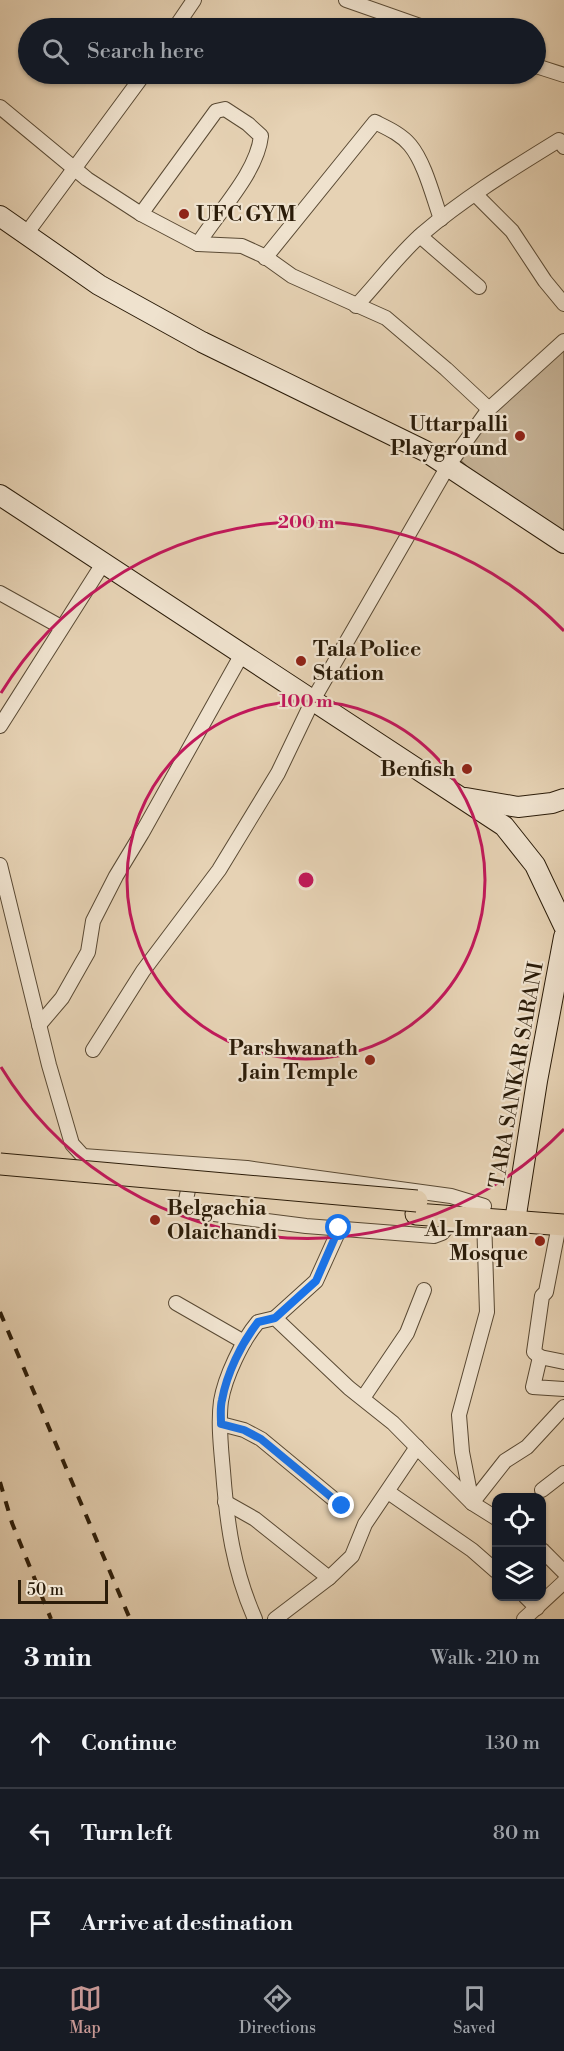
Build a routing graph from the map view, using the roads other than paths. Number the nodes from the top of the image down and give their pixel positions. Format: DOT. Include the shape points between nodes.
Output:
graph roads {
  1 [pos="194,0"];
  2 [pos="346,0"];
  3 [pos="182,18"];
  4 [pos="397,18"];
  5 [pos="546,69"];
  6 [pos="564,75"];
  7 [pos="137,84"];
  8 [pos="0,107"];
  9 [pos="564,147"];
  10 [pos="74,169"];
  11 [pos="475,194"];
  12 [pos="141,214"];
  13 [pos="0,216"];
  14 [pos="441,219"];
  15 [pos="26,234"];
  16 [pos="420,236"];
  17 [pos="198,244"];
  18 [pos="265,258"];
  19 [pos="479,287"];
  20 [pos="564,304"];
  21 [pos="356,306"];
  22 [pos="564,341"];
  23 [pos="489,409"];
  24 [pos="448,465"];
  25 [pos="0,495"];
  26 [pos="564,543"];
  27 [pos="104,562"];
  28 [pos="0,593"];
  29 [pos="61,627"];
  30 [pos="242,654"];
  31 [pos="313,700"];
  32 [pos="0,726"];
  33 [pos="457,796"];
  34 [pos="564,799"];
  35 [pos="0,865"];
  36 [pos="564,926"];
  37 [pos="564,937"];
  38 [pos="561,971"];
  39 [pos="39,1025"];
  40 [pos="93,1050"];
  41 [pos="0,1164"];
  42 [pos="194,1164"];
  43 [pos="0,1175"];
  44 [pos="417,1207"];
  45 [pos="484,1212"];
  46 [pos="516,1215"];
  47 [pos="457,1217"];
  48 [pos="562,1221"];
  49 [pos="339,1228"];
  50 [pos="424,1290"];
  51 [pos="176,1304"];
  52 [pos="275,1318"];
  53 [pos="244,1342"];
  54 [pos="540,1357"];
  55 [pos="564,1362"];
  56 [pos="564,1389"];
  57 [pos="363,1398"];
  58 [pos="564,1407"];
  59 [pos="221,1424"];
  60 [pos="417,1447"];
  61 [pos="564,1473"];
  62 [pos="542,1490"];
  63 [pos="388,1492"];
  64 [pos="225,1502"];
  65 [pos="472,1503"];
  66 [pos="342,1506"];
  67 [pos="492,1516"];
  68 [pos="546,1554"];
  69 [pos="492,1568"];
  70 [pos="563,1573"];
  71 [pos="329,1578"];
  72 [pos="530,1601"];
  73 [pos="537,1608"];
  74 [pos="255,1619"];
  75 [pos="274,1619"];
  76 [pos="524,1619"];
  1 -- 3 [label="street"];
  2 -- 4 [label="street"];
  5 -- 6 [label="street"];
  7 -- 10 [label="street"];
  8 -- 10 [label="street"];
  9 -- 11 [label="street" via="560,140"];
  10 -- 12 [label="street"];
  10 -- 15 [label="street"];
  11 -- 14 [label="street"];
  11 -- 20 [label="street" via="512,231"];
  12 -- 17 [label="street"];
  12 -- 17 [label="street" via="216,111 225,109 261,136 260,144 244,178"];
  13 -- 15 [label="street"];
  14 -- 16 [label="street"];
  14 -- 18 [label="street" via="418,155 409,143 375,122"];
  15 -- 24 [label="street" via="99,285 202,342"];
  16 -- 19 [label="street"];
  16 -- 21 [label="street"];
  17 -- 18 [label="street" via="242,246"];
  18 -- 21 [label="street" via="292,276"];
  21 -- 23 [label="street" via="386,318"];
  22 -- 23 [label="street"];
  23 -- 24 [label="street"];
  24 -- 26 [label="street"];
  24 -- 31 [label="street"];
  25 -- 27 [label="street"];
  27 -- 29 [label="street"];
  27 -- 30 [label="street"];
  28 -- 29 [label="street"];
  29 -- 32 [label="street"];
  30 -- 31 [label="street"];
  30 -- 39 [label="street" via="93,921 88,952 62,998"];
  31 -- 33 [label="street"];
  31 -- 40 [label="street" via="278,773 219,870 143,971"];
  33 -- 34 [label="street" via="518,807"];
  33 -- 36 [label="street" via="504,826 535,865"];
  35 -- 39 [label="street"];
  37 -- 38 [label="street, TARA SANKAR SARANI"];
  38 -- 46 [label="street, TARA SANKAR SARANI" via="537,1081"];
  39 -- 42 [label="street" via="72,1144 83,1156"];
  41 -- 44 [label="main road, bridge"];
  42 -- 45 [label="street" via="451,1196"];
  42 -- 49 [label="street" via="186,1200 191,1211"];
  43 -- 44 [label="main road" via="261,1200"];
  44 -- 45 [label="main road"];
  44 -- 47 [label="main road"];
  45 -- 46 [label="main road"];
  45 -- 47 [label="main road"];
  45 -- 65 [label="street" via="487,1312 459,1415"];
  46 -- 48 [label="main road"];
  47 -- 49 [label="street" via="434,1236"];
  48 -- 54 [label="street" via="542,1296 534,1352"];
  49 -- 52 [label="street" via="316,1281"];
  50 -- 57 [label="street" via="407,1333"];
  51 -- 53 [label="street"];
  52 -- 53 [label="street" via="258,1322"];
  52 -- 57 [label="street"];
  53 -- 59 [label="street" via="221,1401"];
  54 -- 55 [label="street"];
  54 -- 56 [label="street" via="533,1387"];
  57 -- 60 [label="street"];
  58 -- 65 [label="street" via="527,1447 505,1461"];
  59 -- 64 [label="street"];
  59 -- 66 [label="street" via="261,1439"];
  60 -- 63 [label="street"];
  60 -- 65 [label="street"];
  61 -- 62 [label="street"];
  63 -- 69 [label="street"];
  63 -- 71 [label="street" via="365,1524 352,1556"];
  64 -- 71 [label="street" via="255,1519"];
  64 -- 74 [label="street" via="234,1562"];
  65 -- 67 [label="street"];
  68 -- 70 [label="street"];
  70 -- 73 [label="street"];
  71 -- 75 [label="street"];
  72 -- 73 [label="street"];
  73 -- 76 [label="street"];
}
